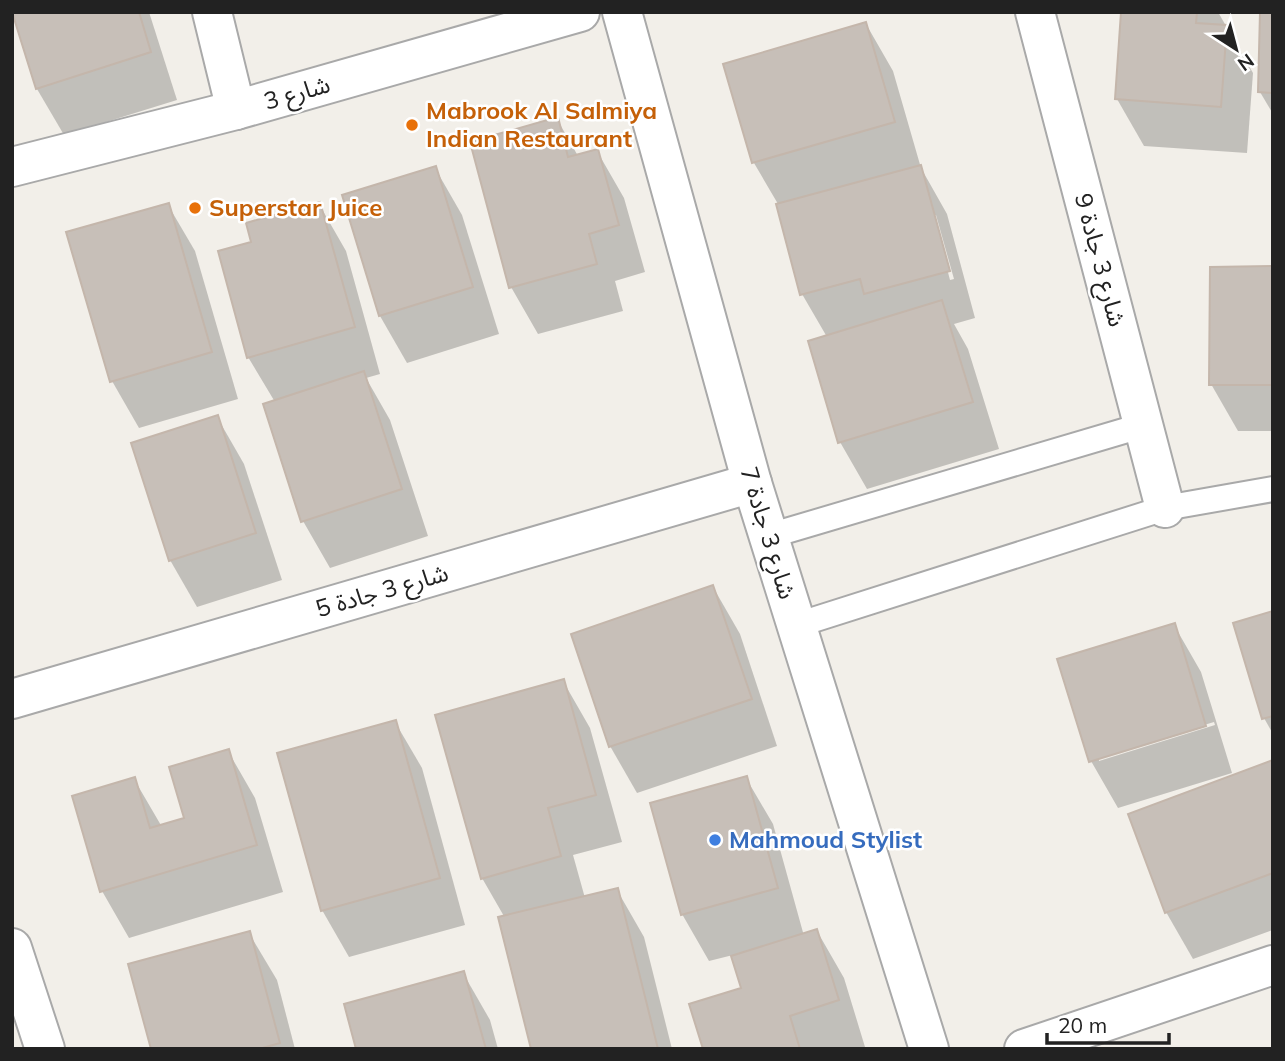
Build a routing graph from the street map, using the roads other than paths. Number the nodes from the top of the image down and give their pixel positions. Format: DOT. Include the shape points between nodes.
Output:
graph roads {
  1 [pos="212,12"];
  2 [pos="580,12"];
  3 [pos="622,12"];
  4 [pos="1035,12"];
  5 [pos="236,110"];
  6 [pos="12,167"];
  7 [pos="1144,425"];
  8 [pos="752,483"];
  9 [pos="1273,489"];
  10 [pos="1166,508"];
  11 [pos="769,536"];
  12 [pos="797,625"];
  13 [pos="12,699"];
  14 [pos="12,948"];
  15 [pos="1273,965"];
  16 [pos="21,1005"];
  17 [pos="44,1049"];
  18 [pos="929,1049"];
  19 [pos="1024,1049"];
  1 -- 5 [label="street"];
  2 -- 5 [label="street, شارع 3"];
  3 -- 8 [label="street, شارع 3 جادة 7"];
  4 -- 7 [label="street, شارع 3 جادة 9"];
  5 -- 6 [label="street, شارع 3"];
  7 -- 10 [label="street, شارع 3 جادة 9"];
  7 -- 11 [label="lane"];
  8 -- 11 [label="street, شارع 3 جادة 7"];
  8 -- 13 [label="street, شارع 3 جادة 5"];
  9 -- 10 [label="lane"];
  10 -- 12 [label="lane"];
  11 -- 12 [label="street, شارع 3 جادة 7"];
  12 -- 18 [label="street, شارع 3 جادة 7"];
  14 -- 16 [label="street"];
  15 -- 19 [label="street"];
  16 -- 17 [label="street"];
}
